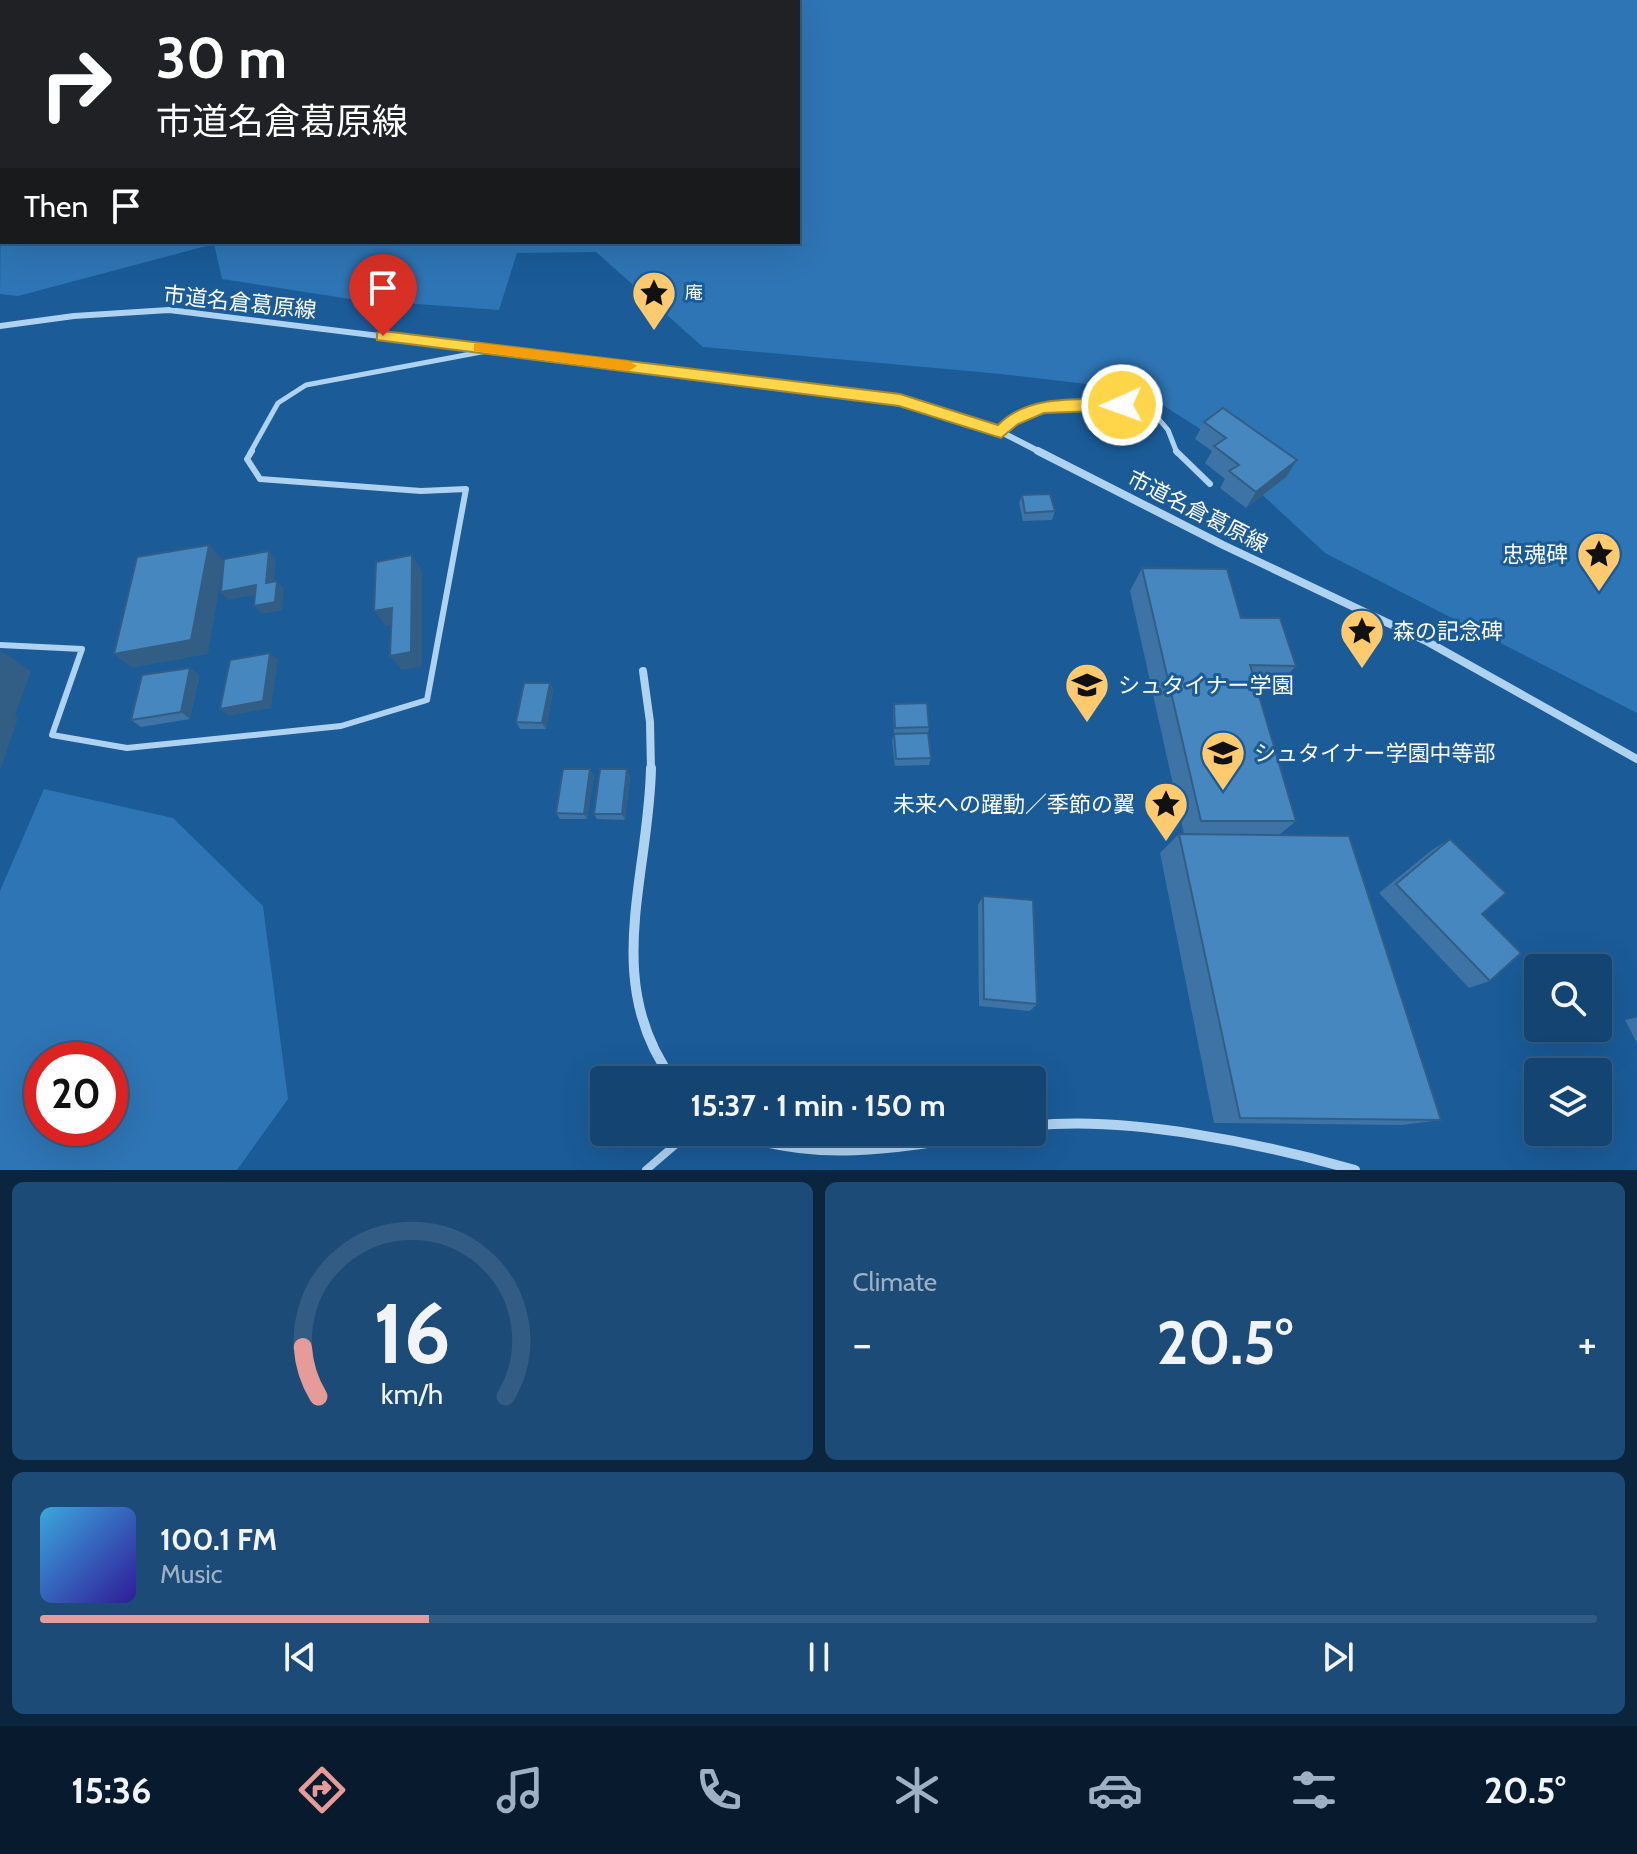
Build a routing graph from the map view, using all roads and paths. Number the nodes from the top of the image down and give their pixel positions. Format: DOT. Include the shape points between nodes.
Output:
graph roads {
  1 [pos="0,326"];
  2 [pos="496,350"];
  3 [pos="1001,432"];
  4 [pos="1210,484"];
  5 [pos="0,645"];
  6 [pos="643,671"];
  7 [pos="1637,759"];
  8 [pos="664,1066"];
  9 [pos="1046,1126"];
  10 [pos="674,1146"];
  11 [pos="771,1146"];
  12 [pos="914,1146"];
  13 [pos="646,1170"];
  14 [pos="1355,1170"];
  1 -- 2 [label="street, 市道名倉葛原線" via="169,310"];
  2 -- 3 [label="street, 市道名倉葛原線" via="900,400"];
  2 -- 5 [label="lane" via="306,385 278,403 247,459 260,479 421,491 466,489 427,700 341,726 127,748 52,735 82,649"];
  3 -- 4 [label="lane" via="1042,407 1146,404 1168,430 1177,454"];
  3 -- 7 [label="street, 市道名倉葛原線" via="1428,642"];
  6 -- 8 [label="street" via="651,775 631,956 637,1005 650,1045"];
  9 -- 14 [label="street" via="1105,1125 1181,1134"];
  10 -- 13 [label="lane"];
  11 -- 12 [label="street" via="868,1154"];
}
